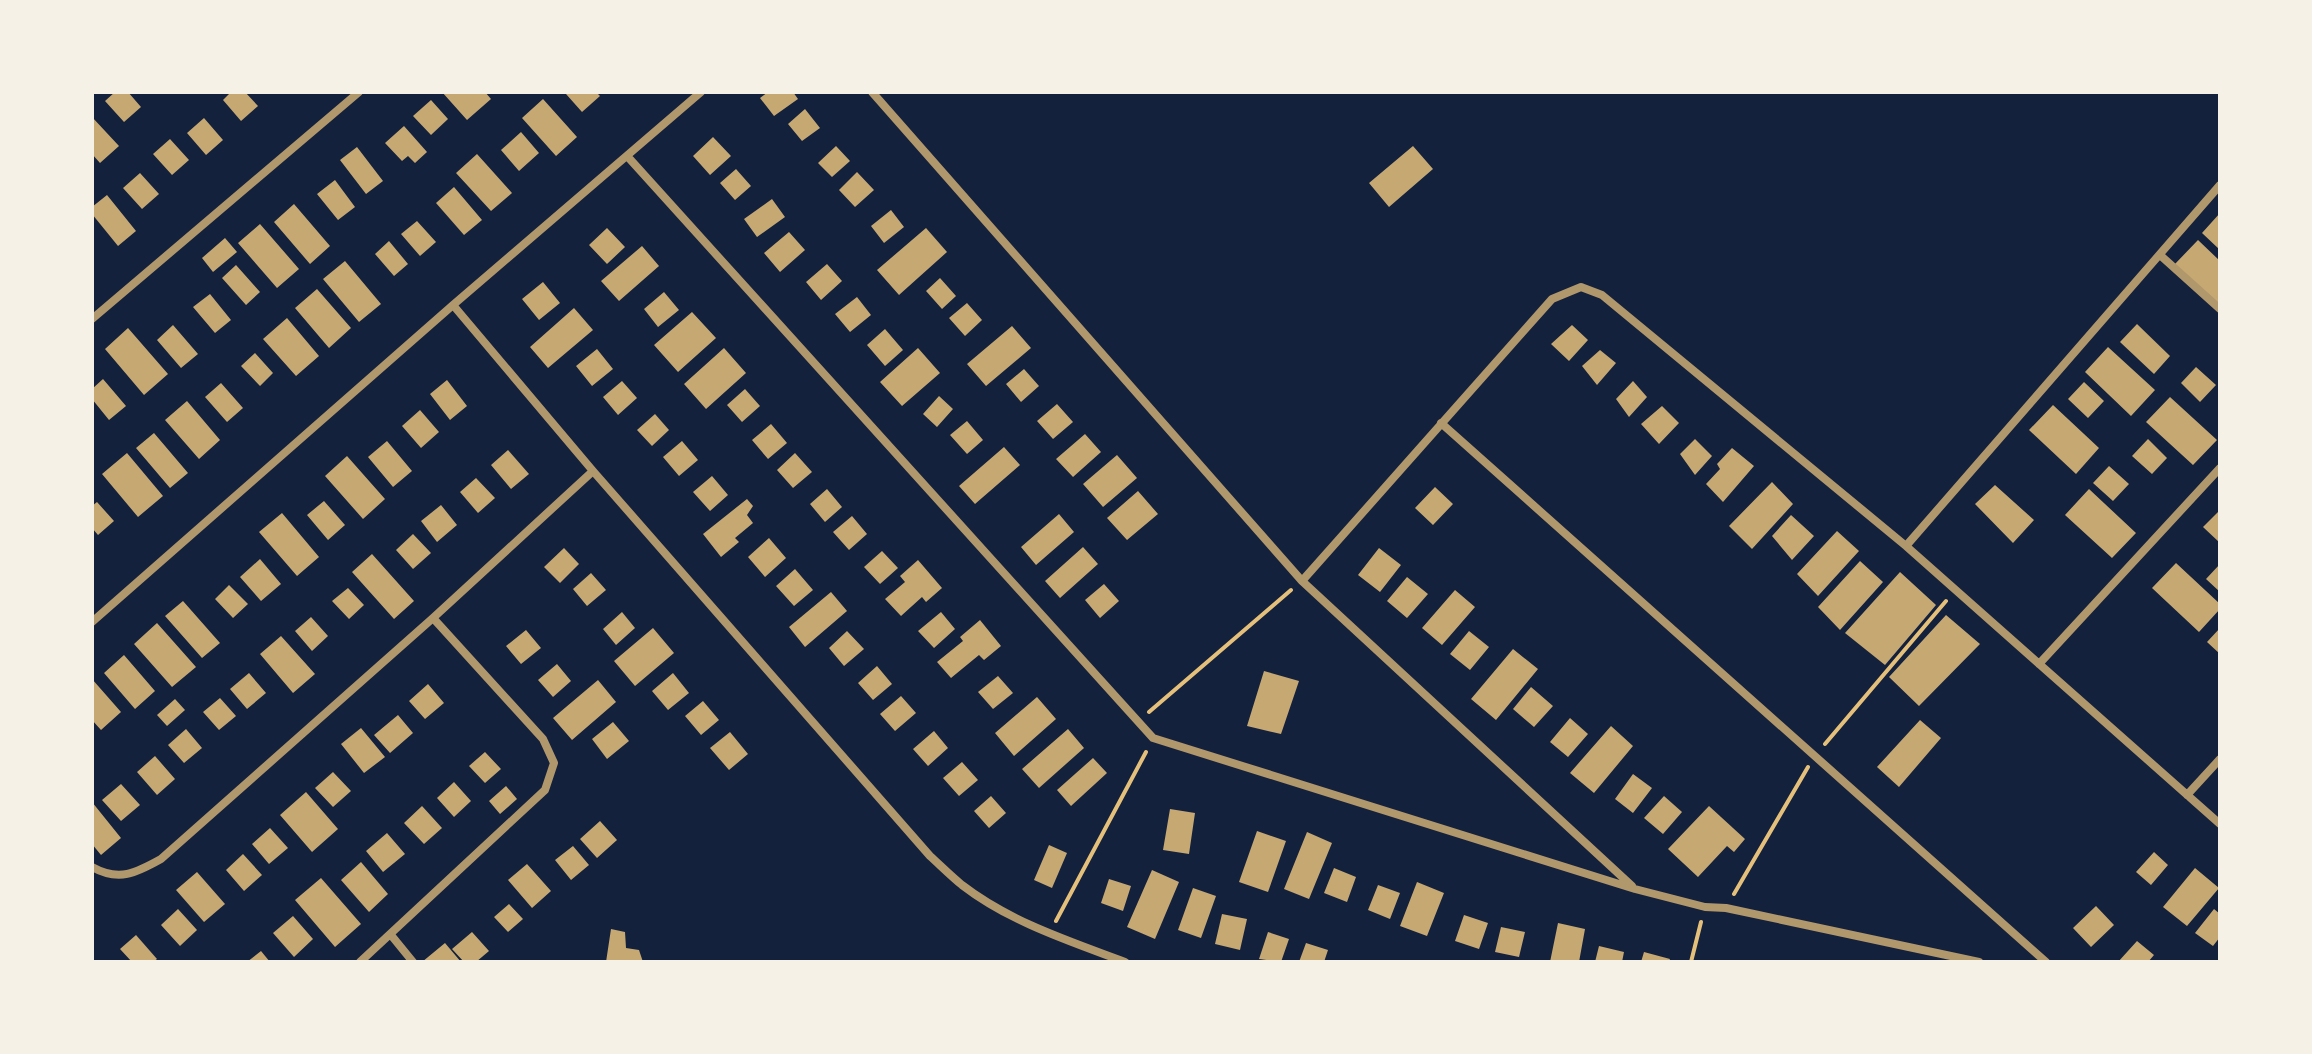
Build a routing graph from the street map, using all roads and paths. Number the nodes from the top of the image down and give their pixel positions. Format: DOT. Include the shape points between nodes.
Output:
graph roads {
  1 [pos="359,92"];
  2 [pos="701,92"];
  3 [pos="872,92"];
  4 [pos="628,157"];
  5 [pos="2220,185"];
  6 [pos="2160,255"];
  7 [pos="453,305"];
  8 [pos="2220,309"];
  9 [pos="92,319"];
  10 [pos="1441,423"];
  11 [pos="2220,468"];
  12 [pos="593,471"];
  13 [pos="1906,546"];
  14 [pos="1302,581"];
  15 [pos="1955,590"];
  16 [pos="433,618"];
  17 [pos="92,622"];
  18 [pos="2039,664"];
  19 [pos="1138,721"];
  20 [pos="1153,738"];
  21 [pos="1815,755"];
  22 [pos="2220,759"];
  23 [pos="2187,795"];
  24 [pos="2220,824"];
  25 [pos="92,867"];
  26 [pos="1635,889"];
  27 [pos="1705,907"];
  28 [pos="1726,908"];
  29 [pos="1049,934"];
  30 [pos="391,935"];
  31 [pos="360,962"];
  32 [pos="413,962"];
  33 [pos="1125,962"];
  34 [pos="1691,962"];
  35 [pos="1979,962"];
  36 [pos="2046,962"];
  1 -- 9 [label="street"];
  2 -- 4 [label="street"];
  3 -- 14 [label="street"];
  4 -- 7 [label="street"];
  4 -- 19 [label="street"];
  5 -- 6 [label="street"];
  6 -- 8 [label="street"];
  6 -- 13 [label="street"];
  7 -- 12 [label="street"];
  7 -- 17 [label="street"];
  10 -- 13 [label="street" via="1552,299 1581,287 1602,295"];
  10 -- 14 [label="street"];
  10 -- 21 [label="street"];
  11 -- 18 [label="street"];
  12 -- 16 [label="street"];
  12 -- 29 [label="street" via="930,856 964,886"];
  13 -- 15 [label="street"];
  14 -- 19 [label="path"];
  14 -- 26 [label="street"];
  15 -- 18 [label="street"];
  15 -- 21 [label="path"];
  16 -- 25 [label="street" via="161,859 135,874 105,874"];
  16 -- 30 [label="street" via="543,739 554,763 545,790"];
  18 -- 23 [label="street"];
  19 -- 20 [label="street"];
  20 -- 26 [label="street"];
  20 -- 29 [label="path"];
  21 -- 28 [label="path"];
  21 -- 36 [label="street"];
  22 -- 23 [label="street"];
  23 -- 24 [label="street"];
  26 -- 27 [label="street"];
  27 -- 28 [label="street"];
  27 -- 34 [label="path"];
  28 -- 35 [label="street"];
  29 -- 33 [label="street"];
  30 -- 31 [label="street"];
  30 -- 32 [label="street"];
}
